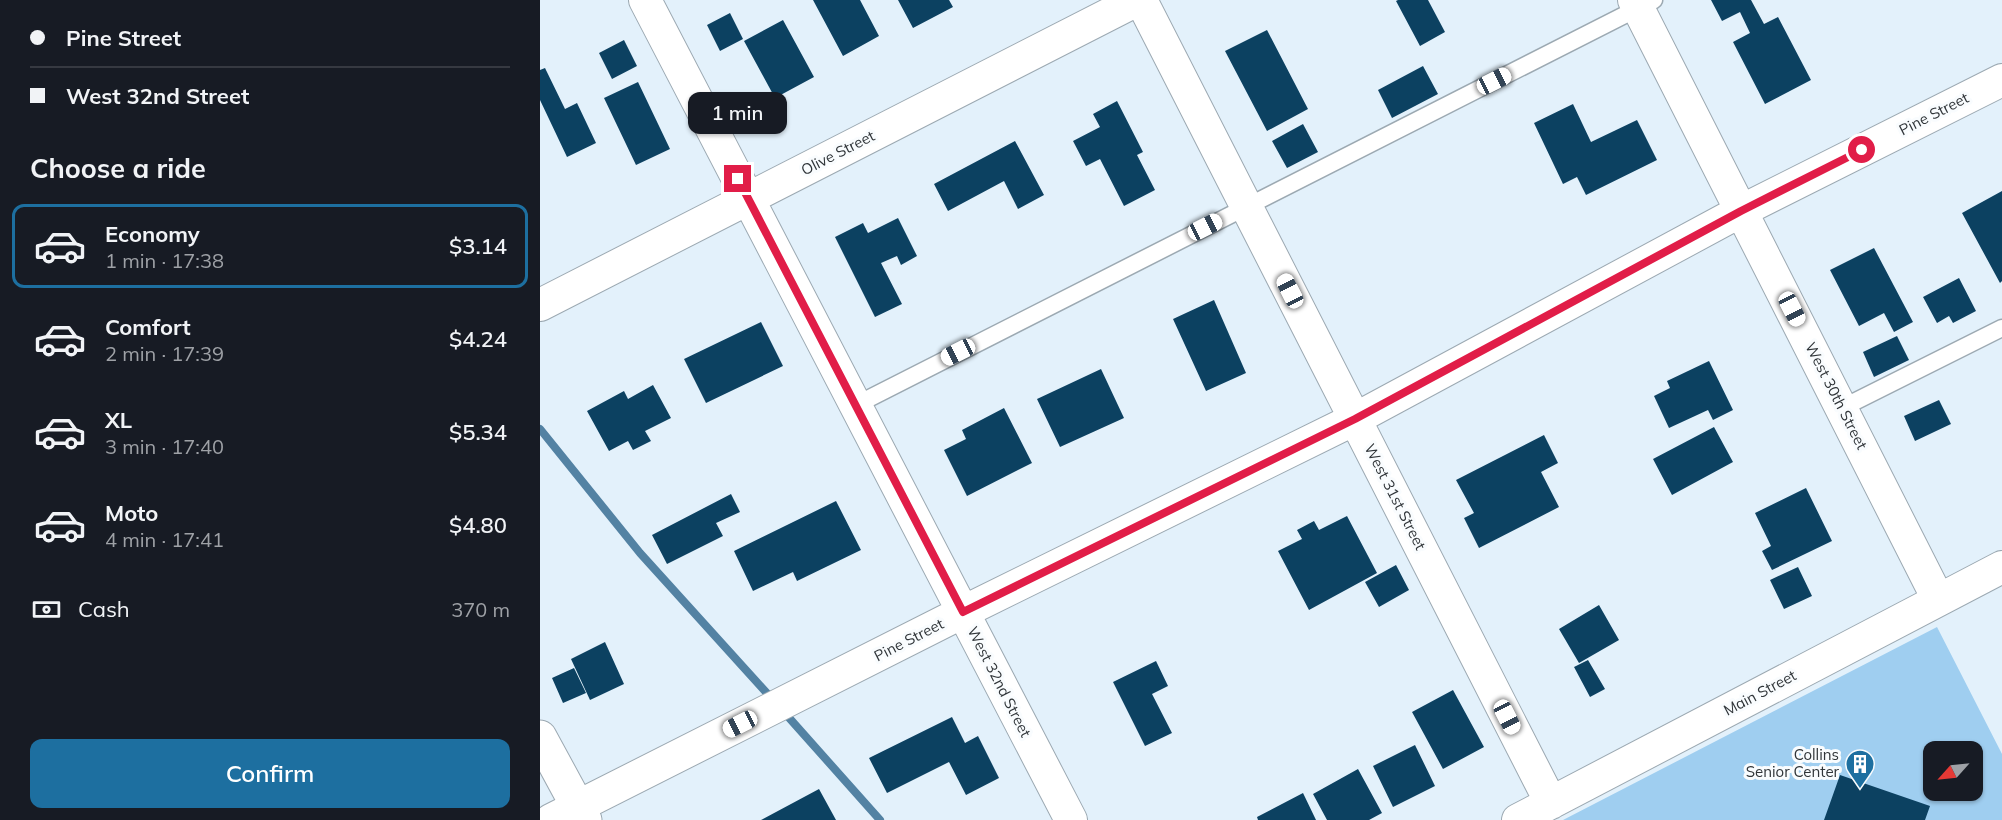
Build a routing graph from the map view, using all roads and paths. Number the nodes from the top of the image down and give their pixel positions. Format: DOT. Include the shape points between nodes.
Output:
graph roads {
  1 [pos="645,0"];
  2 [pos="1137,0"];
  3 [pos="1141,0"];
  4 [pos="1642,3"];
  5 [pos="2002,80"];
  6 [pos="749,199"];
  7 [pos="1246,206"];
  8 [pos="1741,211"];
  9 [pos="540,305"];
  10 [pos="2002,328"];
  11 [pos="855,405"];
  12 [pos="1842,408"];
  13 [pos="1355,419"];
  14 [pos="2002,567"];
  15 [pos="1938,600"];
  16 [pos="963,612"];
  17 [pos="540,737"];
  18 [pos="1551,803"];
  19 [pos="571,815"];
  20 [pos="1071,820"];
  21 [pos="1518,820"];
  1 -- 6 [label="street, West 32nd Street"];
  2 -- 6 [label="street, Olive Street"];
  3 -- 7 [label="street, West 31st Street"];
  4 -- 7 [label="lane"];
  4 -- 8 [label="street, West 30th Street"];
  5 -- 8 [label="street, Pine Street"];
  6 -- 9 [label="street, Olive Street"];
  6 -- 11 [label="street, West 32nd Street"];
  7 -- 11 [label="lane"];
  7 -- 13 [label="street, West 31st Street"];
  8 -- 12 [label="street, West 30th Street"];
  8 -- 13 [label="street, Pine Street"];
  10 -- 12 [label="lane"];
  11 -- 16 [label="street, West 32nd Street"];
  12 -- 15 [label="street, West 30th Street"];
  13 -- 16 [label="street, Pine Street"];
  13 -- 18 [label="street, West 31st Street"];
  14 -- 15 [label="street, Main Street"];
  15 -- 18 [label="street, Main Street"];
  16 -- 19 [label="street, Pine Street"];
  16 -- 20 [label="street, West 32nd Street"];
  17 -- 19 [label="street"];
  18 -- 21 [label="street, Main Street"];
}
